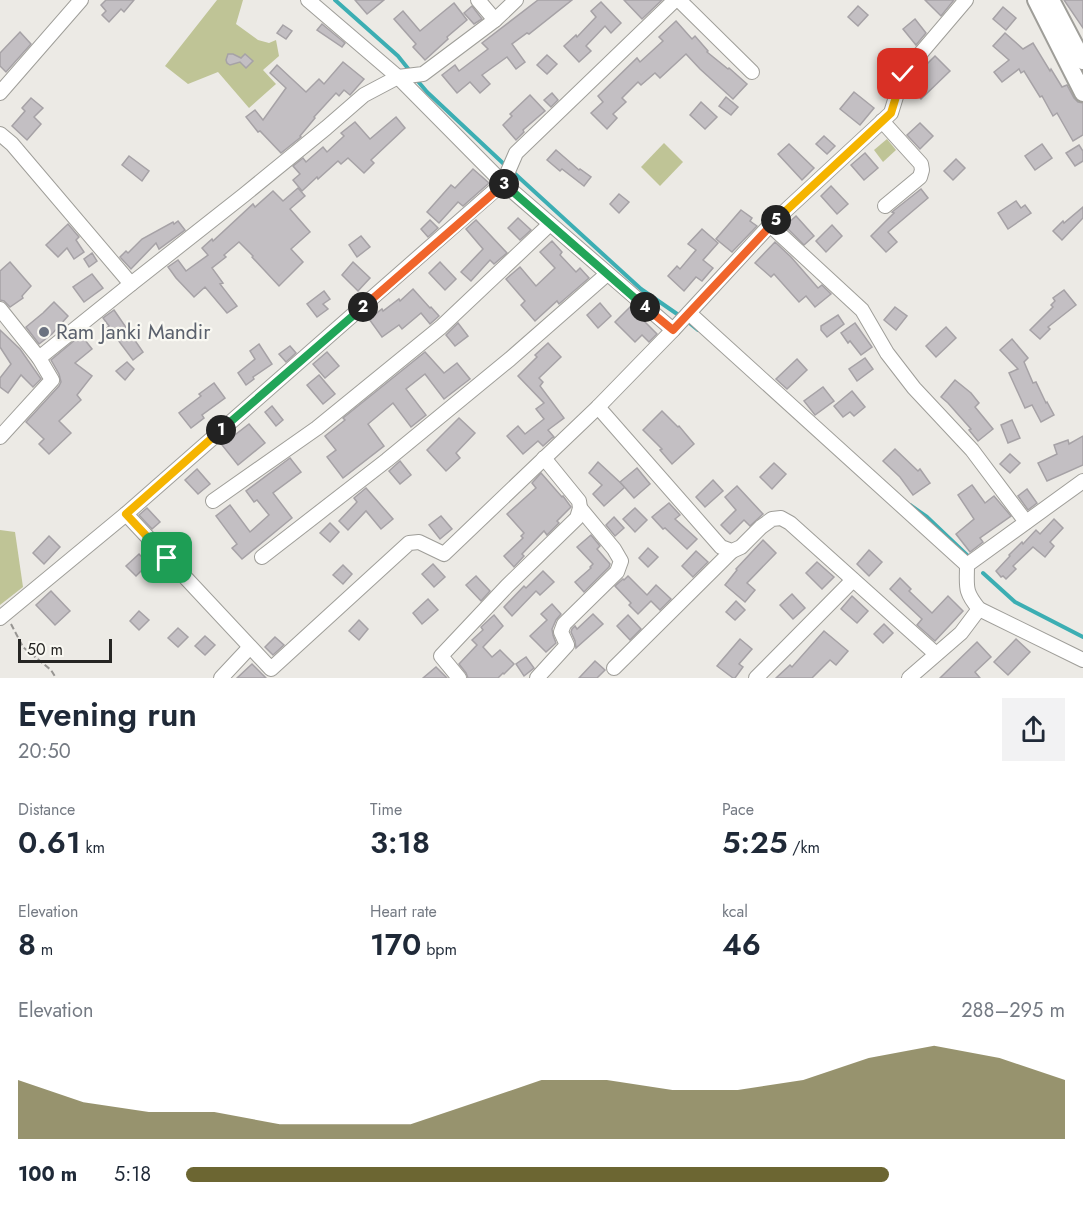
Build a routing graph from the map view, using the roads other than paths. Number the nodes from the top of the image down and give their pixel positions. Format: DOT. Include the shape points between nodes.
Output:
graph roads {
  1 [pos="81,0"];
  2 [pos="308,0"];
  3 [pos="477,0"];
  4 [pos="516,0"];
  5 [pos="677,0"];
  6 [pos="966,0"];
  7 [pos="1036,0"];
  8 [pos="1051,0"];
  9 [pos="495,20"];
  10 [pos="1083,61"];
  11 [pos="752,72"];
  12 [pos="398,77"];
  13 [pos="0,93"];
  14 [pos="1083,93"];
  15 [pos="882,121"];
  16 [pos="0,134"];
  17 [pos="503,183"];
  18 [pos="885,206"];
  19 [pos="550,224"];
  20 [pos="770,225"];
  21 [pos="607,274"];
  22 [pos="131,284"];
  23 [pos="0,309"];
  24 [pos="689,314"];
  25 [pos="673,330"];
  26 [pos="39,358"];
  27 [pos="598,407"];
  28 [pos="0,437"];
  29 [pos="544,458"];
  30 [pos="1083,481"];
  31 [pos="213,501"];
  32 [pos="580,508"];
  33 [pos="126,514"];
  34 [pos="1026,522"];
  35 [pos="732,551"];
  36 [pos="262,557"];
  37 [pos="967,565"];
  38 [pos="853,580"];
  39 [pos="978,609"];
  40 [pos="3,615"];
  41 [pos="250,647"];
  42 [pos="936,654"];
  43 [pos="1083,660"];
  44 [pos="614,668"];
  45 [pos="222,678"];
  46 [pos="459,678"];
  47 [pos="537,678"];
  48 [pos="756,678"];
  49 [pos="909,678"];
  1 -- 13 [label="street"];
  2 -- 12 [label="street"];
  3 -- 9 [label="street"];
  4 -- 9 [label="street"];
  5 -- 11 [label="street"];
  5 -- 17 [label="street" via="516,153"];
  6 -- 15 [label="street" via="903,74 891,113"];
  7 -- 14 [label="main road"];
  8 -- 10 [label="main road"];
  9 -- 12 [label="street" via="423,74"];
  12 -- 17 [label="street"];
  12 -- 22 [label="street" via="364,94"];
  15 -- 18 [label="street" via="921,164 922,170 920,177"];
  15 -- 20 [label="street"];
  16 -- 22 [label="street"];
  17 -- 19 [label="street"];
  17 -- 33 [label="street"];
  19 -- 21 [label="street"];
  19 -- 31 [label="street" via="432,334 317,428"];
  20 -- 24 [label="street"];
  20 -- 34 [label="street" via="862,310 887,353 914,388 972,450"];
  21 -- 25 [label="street"];
  21 -- 36 [label="street" via="387,460"];
  22 -- 26 [label="street"];
  23 -- 26 [label="street"];
  24 -- 25 [label="street"];
  24 -- 37 [label="street"];
  25 -- 27 [label="street"];
  26 -- 28 [label="street" via="52,380"];
  27 -- 29 [label="street"];
  27 -- 35 [label="street" via="721,547"];
  29 -- 32 [label="street" via="579,501"];
  29 -- 41 [label="street" via="444,554 419,542 409,543 271,669"];
  30 -- 34 [label="street"];
  32 -- 46 [label="street" via="577,518 441,656"];
  32 -- 47 [label="street" via="621,561 617,572 564,624 561,632 567,645"];
  33 -- 40 [label="street"];
  33 -- 41 [label="street"];
  34 -- 37 [label="street"];
  35 -- 38 [label="street" via="741,548 772,519 780,518"];
  35 -- 44 [label="street"];
  37 -- 39 [label="street" via="967,593"];
  38 -- 42 [label="street"];
  38 -- 48 [label="street"];
  39 -- 42 [label="street" via="961,633"];
  39 -- 43 [label="street"];
  41 -- 45 [label="street"];
  42 -- 49 [label="street"];
}
